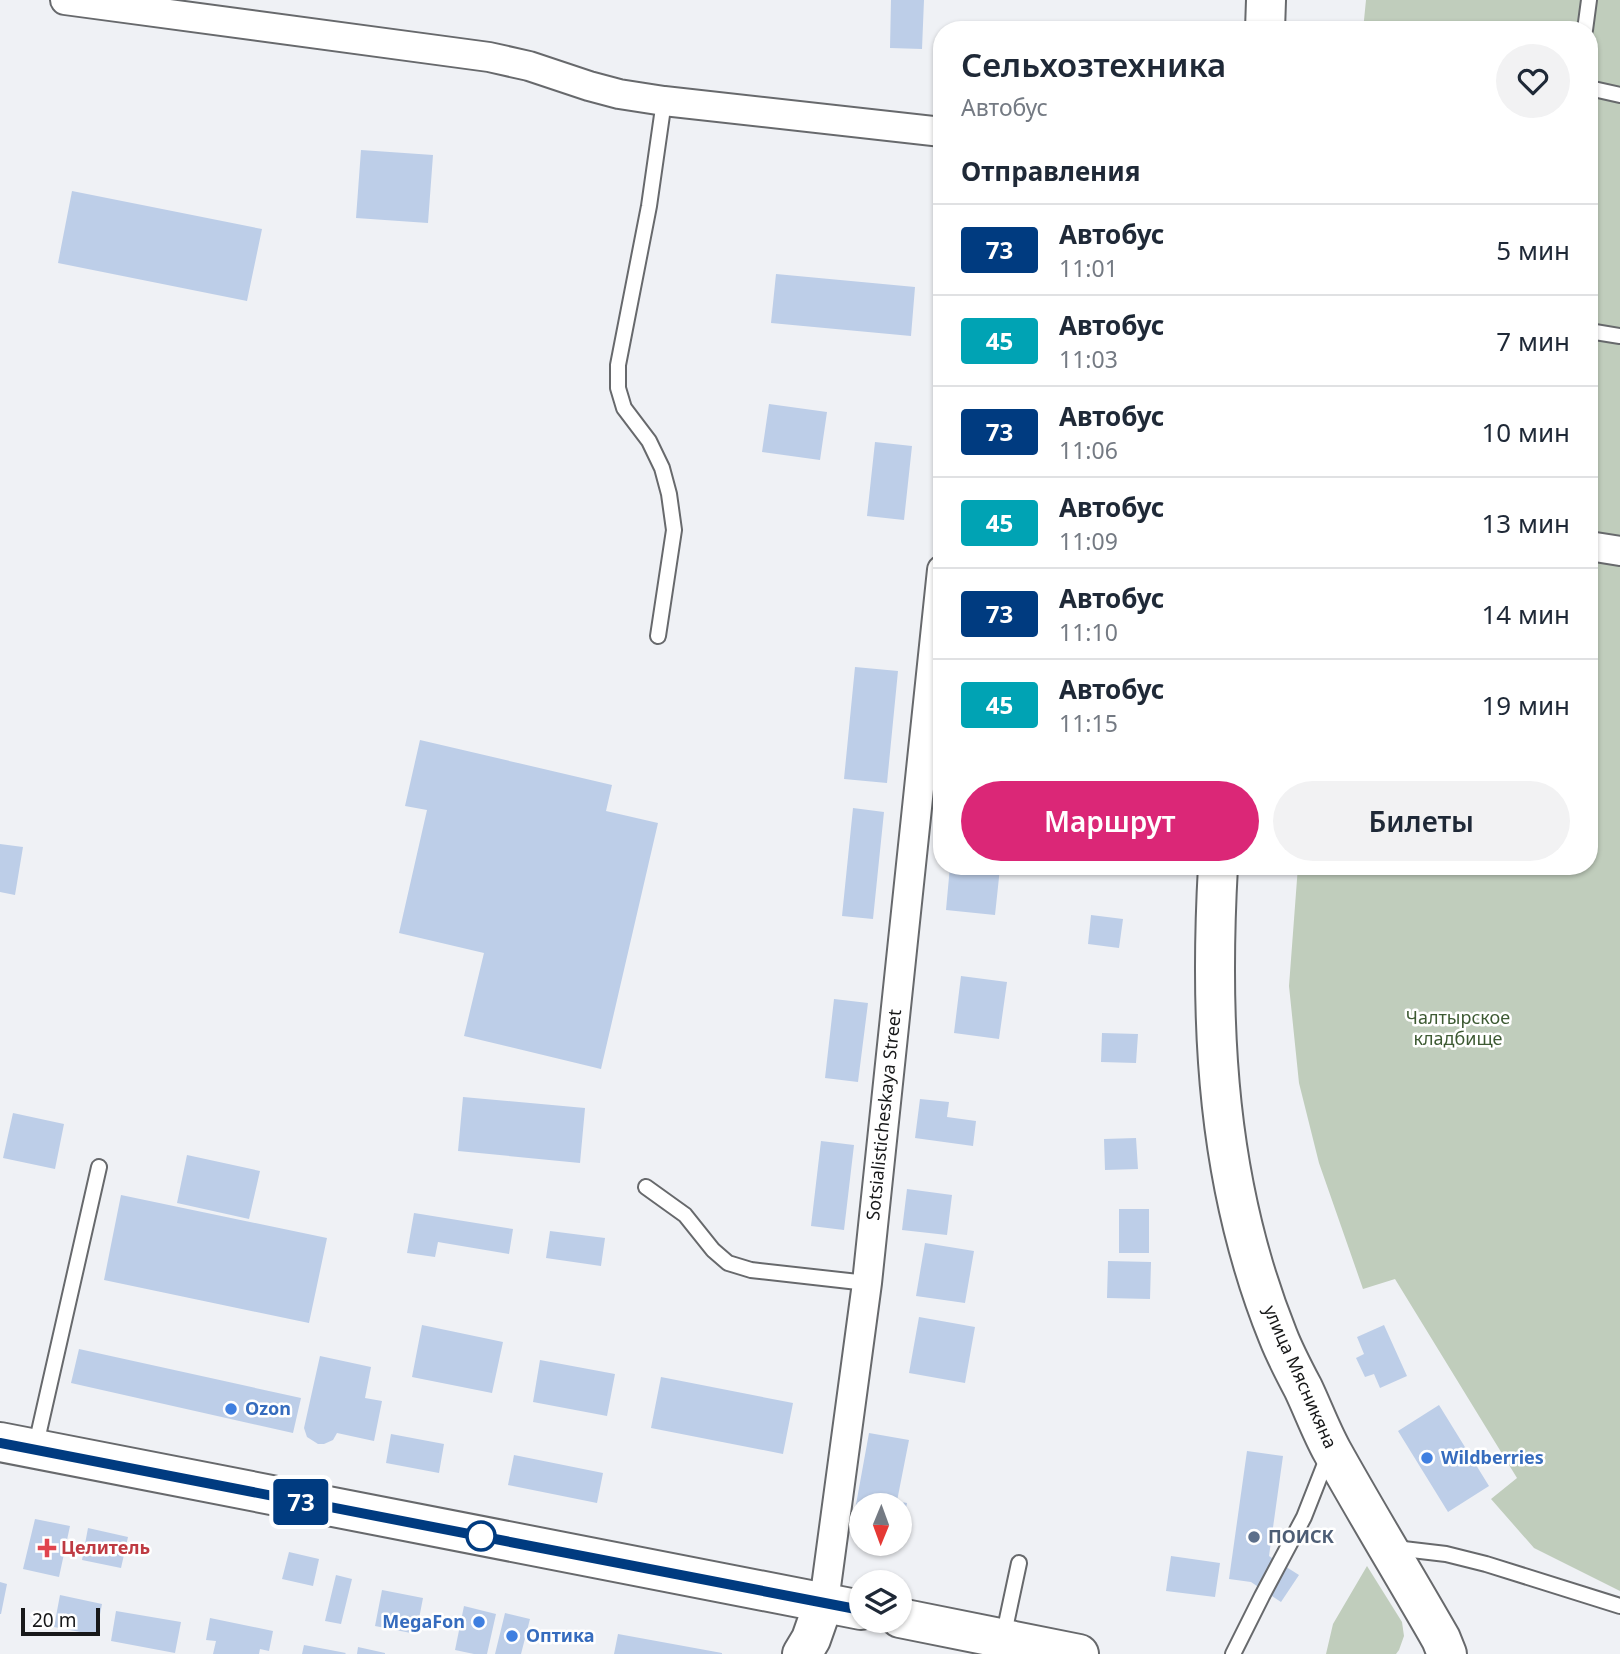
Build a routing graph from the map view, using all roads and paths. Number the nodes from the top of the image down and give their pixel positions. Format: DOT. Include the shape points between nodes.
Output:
graph roads {
  1 [pos="1266,0"];
  2 [pos="1588,0"];
  3 [pos="82,1"];
  4 [pos="1265,21"];
  5 [pos="1586,21"];
  6 [pos="1598,90"];
  7 [pos="1620,95"];
  8 [pos="664,101"];
  9 [pos="933,131"];
  10 [pos="1598,332"];
  11 [pos="1620,336"];
  12 [pos="1598,547"];
  13 [pos="1620,551"];
  14 [pos="658,636"];
  15 [pos="933,656"];
  16 [pos="1218,875"];
  17 [pos="99,1167"];
  18 [pos="646,1187"];
  19 [pos="867,1283"];
  20 [pos="17,1446"];
  21 [pos="1331,1449"];
  22 [pos="1389,1548"];
  23 [pos="1019,1563"];
  24 [pos="824,1602"];
  25 [pos="1620,1606"];
  26 [pos="849,1607"];
  27 [pos="912,1620"];
  28 [pos="1003,1639"];
  29 [pos="802,1654"];
  30 [pos="1079,1654"];
  31 [pos="1233,1654"];
  32 [pos="1447,1654"];
  1 -- 4 [label="main road"];
  2 -- 5 [label="lane"];
  3 -- 8 [label="street" via="489,57 599,89"];
  6 -- 7 [label="lane"];
  8 -- 9 [label="street"];
  8 -- 14 [label="lane" via="618,365 624,408 649,441 669,494 674,530"];
  10 -- 11 [label="lane"];
  12 -- 13 [label="street"];
  15 -- 19 [label="street, Sotsialisticheskaya Street"];
  16 -- 21 [label="main road, улица Мясникяна" via="1216,1042 1235,1196 1253,1267 1278,1336"];
  17 -- 20 [label="lane"];
  18 -- 19 [label="lane" via="685,1215 727,1263 751,1270"];
  19 -- 24 [label="street, Sotsialisticheskaya Street"];
  20 -- 24 [label="main road"];
  21 -- 22 [label="main road, улица Мясникяна"];
  21 -- 31 [label="lane" via="1304,1517"];
  22 -- 25 [label="lane" via="1447,1554"];
  22 -- 32 [label="main road, улица Мясникяна"];
  23 -- 28 [label="lane"];
  24 -- 26 [label="main road"];
  24 -- 29 [label="main road, Sotsialisticheskaya Street"];
  27 -- 28 [label="main road"];
  28 -- 30 [label="main road"];
}
